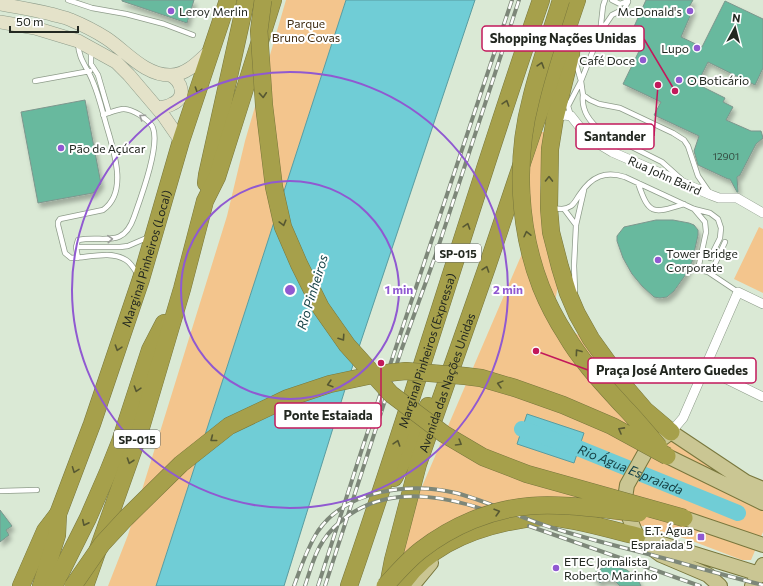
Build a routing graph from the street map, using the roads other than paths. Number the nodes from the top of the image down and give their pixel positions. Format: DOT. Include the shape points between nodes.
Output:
graph roads {
  1 [pos="68,0"];
  2 [pos="228,0"];
  3 [pos="246,0"];
  4 [pos="263,0"];
  5 [pos="273,0"];
  6 [pos="541,0"];
  7 [pos="605,0"];
  8 [pos="612,0"];
  9 [pos="571,1"];
  10 [pos="628,1"];
  11 [pos="7,12"];
  12 [pos="600,33"];
  13 [pos="193,35"];
  14 [pos="78,41"];
  15 [pos="91,47"];
  16 [pos="211,50"];
  17 [pos="570,54"];
  18 [pos="95,70"];
  19 [pos="88,72"];
  20 [pos="170,75"];
  21 [pos="35,81"];
  22 [pos="581,81"];
  23 [pos="583,95"];
  24 [pos="157,108"];
  25 [pos="109,113"];
  26 [pos="103,115"];
  27 [pos="563,117"];
  28 [pos="181,141"];
  29 [pos="638,183"];
  30 [pos="687,184"];
  31 [pos="585,186"];
  32 [pos="711,195"];
  33 [pos="205,201"];
  34 [pos="684,204"];
  35 [pos="556,209"];
  36 [pos="694,209"];
  37 [pos="763,213"];
  38 [pos="576,225"];
  39 [pos="154,236"];
  40 [pos="725,242"];
  41 [pos="76,247"];
  42 [pos="78,258"];
  43 [pos="710,258"];
  44 [pos="708,272"];
  45 [pos="141,279"];
  46 [pos="182,289"];
  47 [pos="738,292"];
  48 [pos="763,304"];
  49 [pos="577,314"];
  50 [pos="469,320"];
  51 [pos="704,368"];
  52 [pos="763,397"];
  53 [pos="671,432"];
  54 [pos="667,456"];
  55 [pos="746,482"];
  56 [pos="763,484"];
  57 [pos="763,489"];
  58 [pos="37,490"];
  59 [pos="0,491"];
  60 [pos="763,503"];
  61 [pos="376,507"];
  62 [pos="58,514"];
  63 [pos="684,518"];
  64 [pos="636,536"];
  65 [pos="461,537"];
  66 [pos="763,545"];
  67 [pos="759,575"];
  68 [pos="21,586"];
  69 [pos="41,586"];
  70 [pos="54,586"];
  71 [pos="73,586"];
  72 [pos="85,586"];
  73 [pos="349,586"];
  74 [pos="384,586"];
  75 [pos="388,586"];
  76 [pos="401,586"];
  77 [pos="412,586"];
  78 [pos="720,586"];
  1 -- 13 [label="lane" via="156,22"];
  2 -- 16 [label="highway, Marginal Pinheiros (Local)"];
  3 -- 33 [label="highway" via="207,175"];
  4 -- 63 [label="highway, one-way, bridge" via="259,31 264,105 274,187 283,227 322,308 347,345 391,394 444,434 483,457 527,474"];
  5 -- 33 [label="highway, SP-015" via="217,177"];
  61 -- 6 [label="highway, Marginal Pinheiros (Expressa) / SP-015, one-way"];
  7 -- 12 [label="lane"];
  8 -- 10 [label="lane" via="620,4"];
  9 -- 17 [label="highway"];
  50 -- 9 [label="highway, Avenida das Nações Unidas, one-way"];
  54 -- 9 [label="highway, one-way, bridge" via="598,380 566,336 541,287 525,228 520,183 523,137 531,99"];
  10 -- 12 [label="lane" via="624,9 610,18"];
  11 -- 14 [label="street" via="35,28"];
  11 -- 20 [label="street" via="69,19 107,39 137,62 162,74"];
  12 -- 22 [label="lane"];
  14 -- 15 [label="street"];
  14 -- 19 [label="lane" via="80,58"];
  15 -- 18 [label="lane" via="90,58"];
  15 -- 24 [label="street" via="116,62"];
  16 -- 20 [label="street" via="182,73"];
  16 -- 28 [label="highway, Marginal Pinheiros (Local), one-way"];
  17 -- 22 [label="lane" via="577,63"];
  17 -- 27 [label="highway"];
  18 -- 19 [label="lane"];
  18 -- 25 [label="lane"];
  19 -- 21 [label="lane"];
  19 -- 26 [label="lane" via="94,83"];
  20 -- 24 [label="street" via="182,88 181,97 172,105"];
  22 -- 23 [label="lane"];
  22 -- 27 [label="lane"];
  23 -- 30 [label="lane" via="585,111 602,132 662,162"];
  23 -- 32 [label="lane" via="590,100 620,108 684,140 698,176"];
  24 -- 28 [label="street"];
  25 -- 26 [label="lane"];
  41 -- 25 [label="lane, one-way" via="78,240 117,238 126,232 137,209 152,158 154,129 151,123 126,108"];
  26 -- 42 [label="lane" via="117,172 113,200 103,210 67,217 58,222 65,253 71,258"];
  27 -- 30 [label="street, Rua John Baird" via="605,148"];
  35 -- 27 [label="highway, one-way" via="550,149"];
  28 -- 39 [label="highway, Marginal Pinheiros (Local)"];
  29 -- 31 [label="lane" via="618,175 607,174"];
  29 -- 34 [label="lane"];
  29 -- 34 [label="lane" via="648,208 665,210"];
  30 -- 32 [label="street, Rua John Baird"];
  31 -- 35 [label="lane" via="573,204"];
  31 -- 38 [label="lane"];
  32 -- 37 [label="street, Rua John Baird" via="718,198 737,198"];
  33 -- 46 [label="highway, SP-015"];
  34 -- 36 [label="lane"];
  35 -- 38 [label="lane"];
  35 -- 49 [label="highway" via="551,232 560,268"];
  36 -- 43 [label="lane" via="704,210 714,216 721,228 720,238"];
  36 -- 44 [label="lane" via="705,222 706,232 699,265"];
  38 -- 49 [label="lane" via="574,266"];
  39 -- 41 [label="lane" via="120,248"];
  39 -- 45 [label="highway, Marginal Pinheiros (Local)"];
  40 -- 44 [label="lane" via="714,266"];
  41 -- 42 [label="lane"];
  42 -- 45 [label="lane" via="101,255 125,259"];
  44 -- 47 [label="lane"];
  45 -- 62 [label="highway, Marginal Pinheiros (Local), one-way" via="92,424"];
  46 -- 70 [label="highway, one-way" via="150,350 108,472"];
  46 -- 72 [label="highway, SP-015, one-way" via="140,431"];
  47 -- 48 [label="street"];
  47 -- 51 [label="street"];
  49 -- 53 [label="highway" via="591,339 627,389 645,410"];
  50 -- 61 [label="highway" via="406,455"];
  50 -- 75 [label="highway, Avenida das Nações Unidas" via="418,464"];
  51 -- 52 [label="street"];
  51 -- 53 [label="street" via="683,418"];
  53 -- 55 [label="main road"];
  53 -- 64 [label="main road" via="646,451 627,485 626,510"];
  54 -- 60 [label="main road"];
  54 -- 71 [label="highway, one-way, bridge" via="612,426 563,405 481,378 406,371 330,384 288,398 229,426 181,464 126,518 102,544"];
  55 -- 56 [label="main road"];
  55 -- 57 [label="main road"];
  58 -- 59 [label="lane"];
  61 -- 73 [label="highway, Marginal Pinheiros (Expressa) / SP-015"];
  62 -- 68 [label="highway" via="45,531"];
  62 -- 69 [label="highway" via="57,535"];
  63 -- 66 [label="main road"];
  74 -- 63 [label="highway, one-way, bridge" via="420,550 441,536 462,524 499,511 530,506 557,506"];
  64 -- 65 [label="highway" via="577,521 545,517 521,519 478,529"];
  64 -- 67 [label="main road"];
  64 -- 78 [label="main road" via="661,555 708,575"];
  65 -- 76 [label="highway" via="427,556 413,569"];
  65 -- 77 [label="main road" via="429,565"];
}
